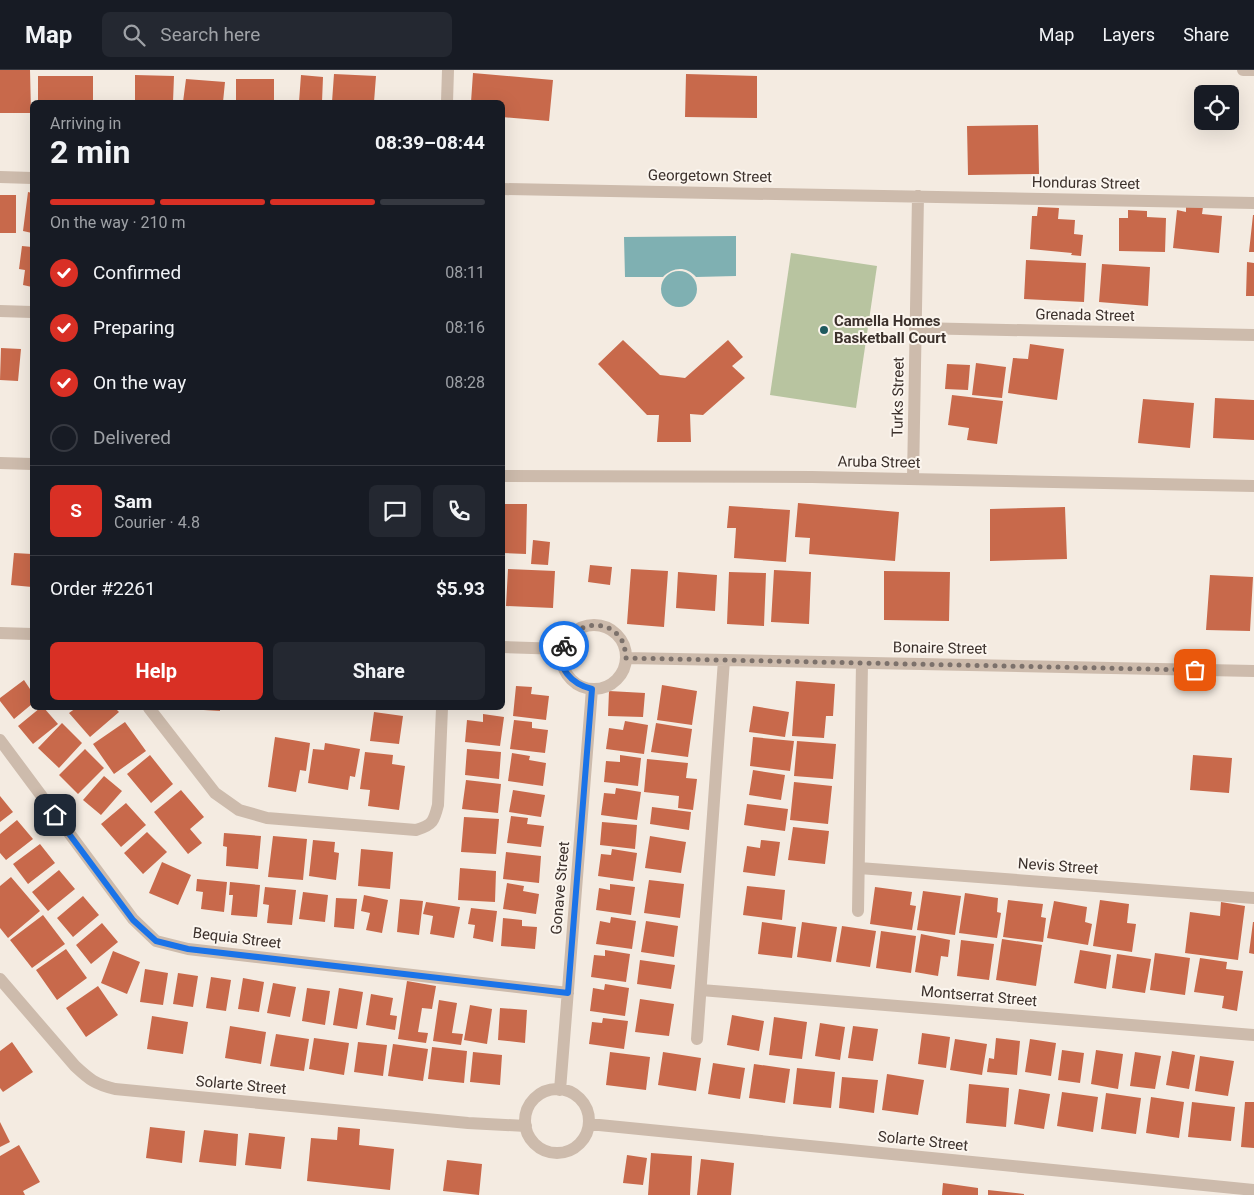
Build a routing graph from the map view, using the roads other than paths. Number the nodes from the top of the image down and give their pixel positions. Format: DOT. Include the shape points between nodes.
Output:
graph roads {
  1 [pos="448,70"];
  2 [pos="1242,70"];
  3 [pos="1254,70"];
  4 [pos="448,100"];
  5 [pos="0,177"];
  6 [pos="30,178"];
  7 [pos="505,189"];
  8 [pos="918,196"];
  9 [pos="1254,203"];
  10 [pos="0,311"];
  11 [pos="30,312"];
  12 [pos="915,328"];
  13 [pos="1254,335"];
  14 [pos="0,463"];
  15 [pos="30,464"];
  16 [pos="505,476"];
  17 [pos="913,479"];
  18 [pos="1254,486"];
  19 [pos="0,633"];
  20 [pos="30,634"];
  21 [pos="505,648"];
  22 [pos="563,649"];
  23 [pos="626,658"];
  24 [pos="724,660"];
  25 [pos="862,663"];
  26 [pos="1254,671"];
  27 [pos="592,689"];
  28 [pos="151,710"];
  29 [pos="442,710"];
  30 [pos="0,740"];
  31 [pos="859,868"];
  32 [pos="1254,898"];
  33 [pos="858,911"];
  34 [pos="0,979"];
  35 [pos="701,990"];
  36 [pos="568,993"];
  37 [pos="1254,1035"];
  38 [pos="698,1039"];
  39 [pos="560,1090"];
  40 [pos="589,1124"];
  41 [pos="526,1126"];
  42 [pos="1254,1190"];
  1 -- 4 [label="street"];
  2 -- 3 [label="street"];
  5 -- 6 [label="street"];
  7 -- 8 [label="street, Georgetown Street"];
  8 -- 9 [label="street, Honduras Street"];
  8 -- 12 [label="street, Turks Street"];
  10 -- 11 [label="street"];
  12 -- 13 [label="street, Grenada Street"];
  12 -- 17 [label="street, Turks Street"];
  14 -- 15 [label="street"];
  16 -- 17 [label="street, Aruba Street"];
  17 -- 18 [label="street, Aruba Street"];
  19 -- 20 [label="street"];
  21 -- 22 [label="street"];
  22 -- 23 [label="street" via="567,639 583,626 604,626 620,638"];
  22 -- 27 [label="street" via="562,658 568,676 575,683"];
  23 -- 24 [label="street, Bonaire Street"];
  23 -- 27 [label="street" via="620,677 612,684"];
  24 -- 25 [label="street, Bonaire Street"];
  24 -- 35 [label="street"];
  25 -- 26 [label="street, Bonaire Street"];
  25 -- 31 [label="street"];
  27 -- 36 [label="street, Gonave Street"];
  28 -- 29 [label="street" via="215,792 240,810 267,818 416,830 427,827 434,820 438,805"];
  30 -- 36 [label="street, Bequia Street" via="133,920 156,941 188,949"];
  31 -- 32 [label="street, Nevis Street"];
  31 -- 33 [label="street"];
  34 -- 41 [label="street, Solarte Street" via="75,1066 89,1080 100,1085 468,1123"];
  35 -- 37 [label="street, Montserrat Street"];
  35 -- 38 [label="street"];
  36 -- 39 [label="street, Gonave Street"];
  39 -- 40 [label="street" via="576,1096 584,1104"];
  39 -- 41 [label="street" via="548,1091 534,1099 526,1113"];
  40 -- 41 [label="street" via="580,1144 561,1153 550,1153 540,1148 532,1141"];
  40 -- 42 [label="street, Solarte Street"];
}
